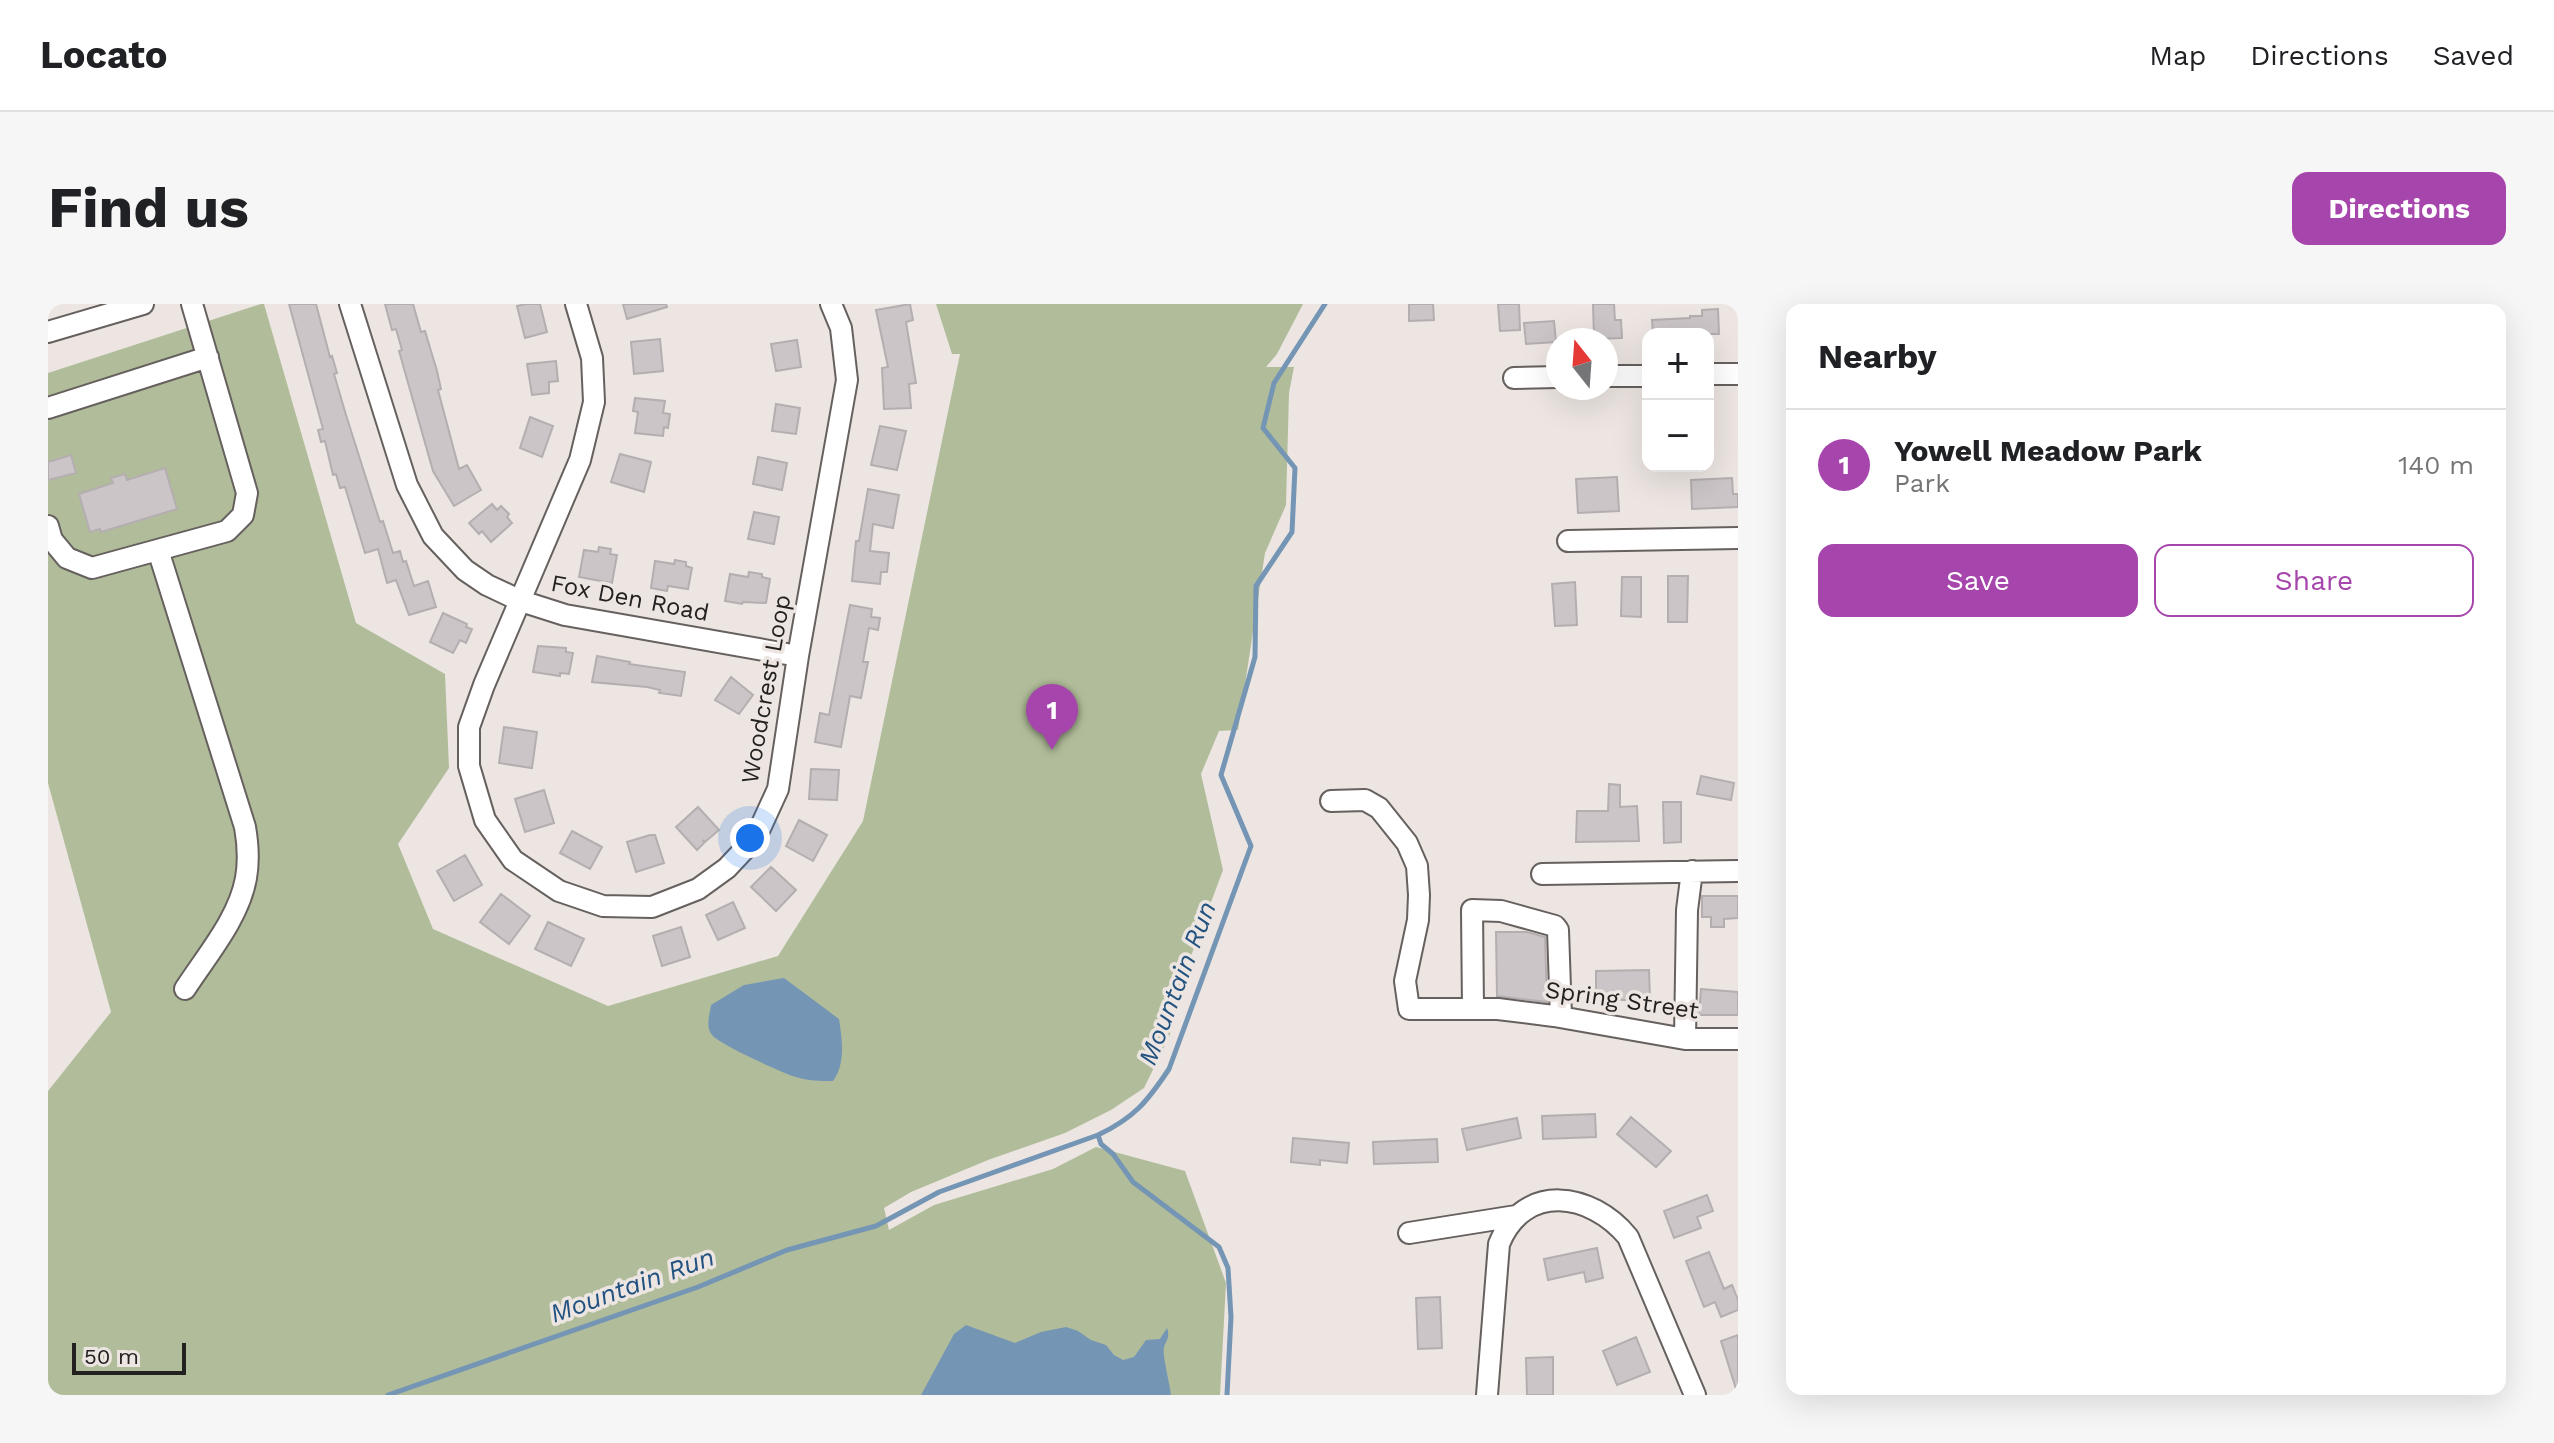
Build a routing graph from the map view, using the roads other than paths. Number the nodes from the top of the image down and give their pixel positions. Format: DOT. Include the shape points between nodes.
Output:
graph roads {
  1 [pos="143,304"];
  2 [pos="192,304"];
  3 [pos="350,304"];
  4 [pos="576,304"];
  5 [pos="831,304"];
  6 [pos="48,332"];
  7 [pos="208,357"];
  8 [pos="1714,374"];
  9 [pos="1738,374"];
  10 [pos="1618,376"];
  11 [pos="1642,376"];
  12 [pos="1546,377"];
  13 [pos="1514,378"];
  14 [pos="48,408"];
  15 [pos="48,526"];
  16 [pos="1738,538"];
  17 [pos="1568,541"];
  18 [pos="158,550"];
  19 [pos="521,601"];
  20 [pos="798,656"];
  21 [pos="1331,801"];
  22 [pos="1692,871"];
  23 [pos="1738,871"];
  24 [pos="1542,874"];
  25 [pos="185,989"];
  26 [pos="1473,1009"];
  27 [pos="1561,1017"];
  28 [pos="1685,1039"];
  29 [pos="1738,1039"];
  30 [pos="1516,1216"];
  31 [pos="1409,1233"];
  32 [pos="1487,1395"];
  33 [pos="1695,1395"];
  1 -- 6 [label="street"];
  2 -- 7 [label="street"];
  3 -- 19 [label="street, Fox Den Road" via="407,485 433,536 465,570"];
  4 -- 19 [label="street, Woodcrest Loop" via="592,358 594,402 580,460"];
  5 -- 20 [label="street, Woodcrest Loop" via="841,328 847,380"];
  7 -- 14 [label="street"];
  7 -- 18 [label="street" via="247,507 227,531"];
  8 -- 9 [label="street"];
  10 -- 11 [label="street"];
  12 -- 13 [label="street"];
  15 -- 18 [label="street" via="67,558 92,568"];
  16 -- 17 [label="street"];
  18 -- 25 [label="street" via="248,848 246,882 235,909"];
  19 -- 20 [label="street, Fox Den Road" via="565,615"];
  19 -- 20 [label="street, Woodcrest Loop" via="469,727 469,766 485,820 513,860 559,891 603,906 652,907 698,889 756,837 778,789"];
  21 -- 26 [label="street, Spring Street" via="1365,800 1379,808 1407,843 1417,866 1418,920 1405,981 1409,1009"];
  22 -- 23 [label="street"];
  22 -- 24 [label="street"];
  22 -- 28 [label="street"];
  26 -- 27 [label="street, Spring Street"];
  26 -- 27 [label="street" via="1472,910 1501,911 1558,930"];
  27 -- 28 [label="street, Spring Street"];
  28 -- 29 [label="street, Spring Street"];
  30 -- 31 [label="street"];
  30 -- 32 [label="street" via="1499,1244"];
  30 -- 33 [label="street" via="1542,1202 1572,1202 1617,1224 1634,1249"];
}
